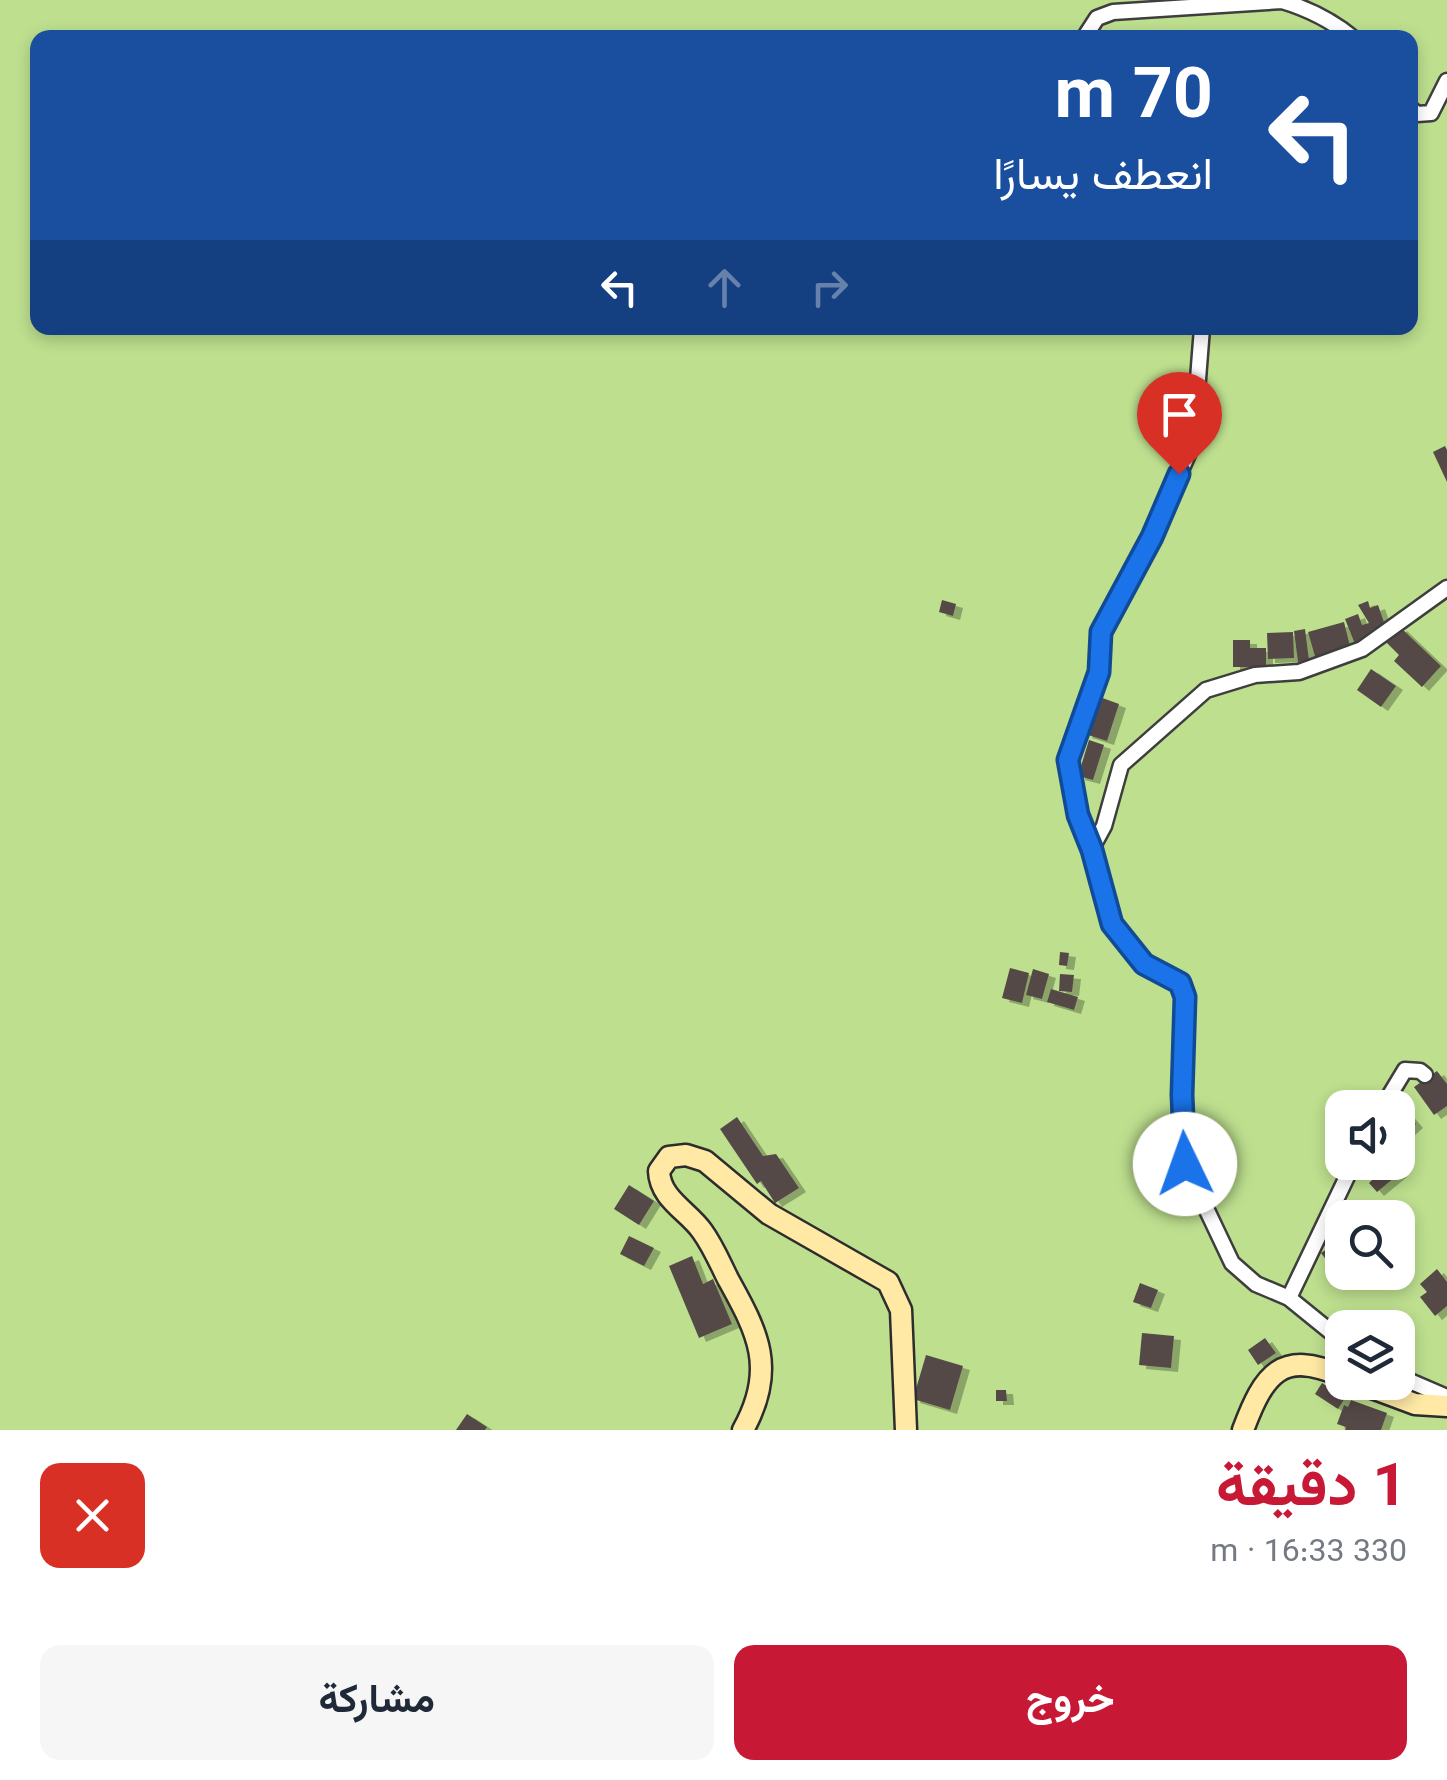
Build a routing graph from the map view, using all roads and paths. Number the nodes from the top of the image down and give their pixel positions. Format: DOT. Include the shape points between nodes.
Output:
graph roads {
  1 [pos="1089,30"];
  2 [pos="1343,30"];
  3 [pos="1447,82"];
  4 [pos="1418,114"];
  5 [pos="1201,335"];
  6 [pos="1447,588"];
  7 [pos="1092,850"];
  8 [pos="1425,1076"];
  9 [pos="1392,1090"];
  10 [pos="1345,1180"];
  11 [pos="1289,1298"];
  12 [pos="1325,1327"];
  13 [pos="1325,1368"];
  14 [pos="1415,1383"];
  15 [pos="1447,1396"];
  16 [pos="1404,1400"];
  17 [pos="1447,1406"];
  18 [pos="743,1430"];
  19 [pos="906,1430"];
  20 [pos="1243,1430"];
  1 -- 2 [label="street" via="1113,12 1282,1"];
  3 -- 4 [label="street" via="1431,113"];
  5 -- 7 [label="street" via="1193,443 1101,632 1099,672 1068,760"];
  6 -- 7 [label="street" via="1362,649 1299,672 1255,675 1206,690 1122,765"];
  7 -- 11 [label="street" via="1112,924 1144,964 1180,983 1185,997 1185,1164 1232,1263 1256,1284"];
  8 -- 9 [label="street" via="1404,1070"];
  10 -- 11 [label="street"];
  11 -- 12 [label="street"];
  13 -- 20 [label="main road" via="1276,1371"];
  14 -- 15 [label="street"];
  16 -- 17 [label="main road"];
  18 -- 19 [label="main road" via="760,1378 756,1330 704,1234 661,1184 658,1171 669,1157 705,1160 768,1214 888,1282 900,1303"];
}
